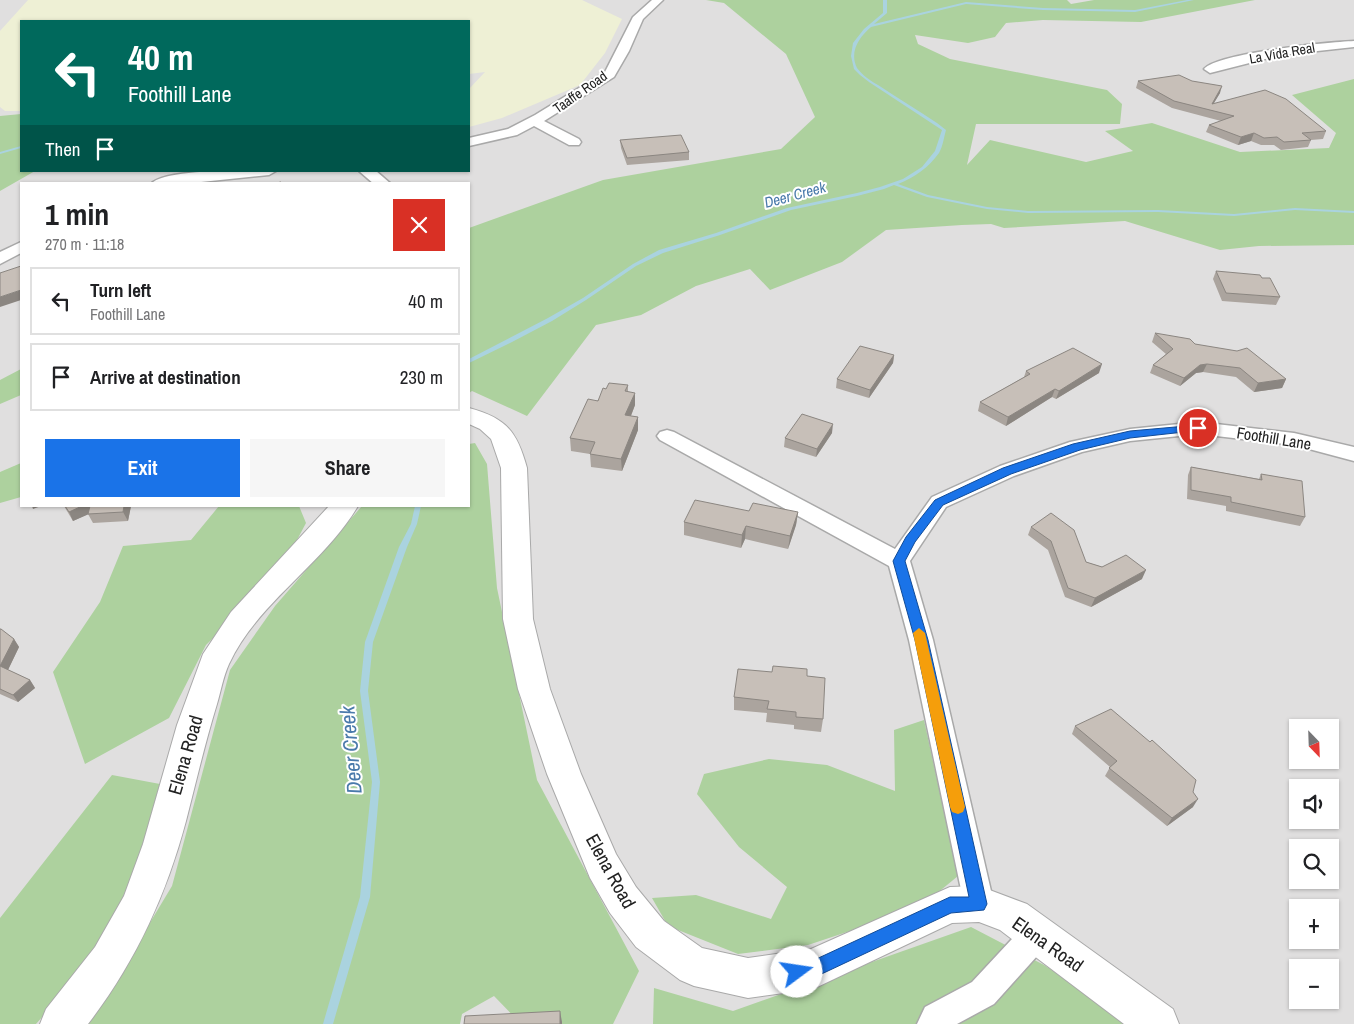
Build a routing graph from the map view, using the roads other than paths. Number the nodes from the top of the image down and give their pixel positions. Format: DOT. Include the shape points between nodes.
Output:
graph roads {
  1 [pos="658,0"];
  2 [pos="1354,44"];
  3 [pos="1210,70"];
  4 [pos="534,121"];
  5 [pos="470,142"];
  6 [pos="574,142"];
  7 [pos="255,172"];
  8 [pos="367,172"];
  9 [pos="168,182"];
  10 [pos="381,182"];
  11 [pos="20,248"];
  12 [pos="0,259"];
  13 [pos="470,416"];
  14 [pos="666,436"];
  15 [pos="1354,454"];
  16 [pos="343,507"];
  17 [pos="899,561"];
  18 [pos="979,904"];
  19 [pos="1036,934"];
  20 [pos="61,1024"];
  21 [pos="933,1024"];
  22 [pos="1158,1024"];
  1 -- 4 [label="street, Taaffe Road" via="638,17 610,74"];
  2 -- 3 [label="street, La Vida Real" via="1286,50 1230,62"];
  4 -- 5 [label="street, Taaffe Road" via="512,132"];
  4 -- 6 [label="street"];
  7 -- 9 [label="street"];
  8 -- 10 [label="street"];
  11 -- 12 [label="street"];
  13 -- 18 [label="street, Elena Road" via="491,424 502,434 514,468 518,619 537,698 564,774 603,866 623,900 650,934 694,966 748,978 813,970 950,905"];
  14 -- 17 [label="street"];
  15 -- 17 [label="street, Foothill Lane" via="1294,439 1198,428 1130,435 1077,447 1007,471 939,502 910,540"];
  16 -- 20 [label="street, Elena Road" via="329,527 228,636 214,664 187,742 146,890 124,938"];
  17 -- 18 [label="street" via="921,640"];
  18 -- 19 [label="street, Elena Road" via="1013,917"];
  19 -- 21 [label="street" via="984,993 936,1018"];
  19 -- 22 [label="street, Elena Road"];
}
